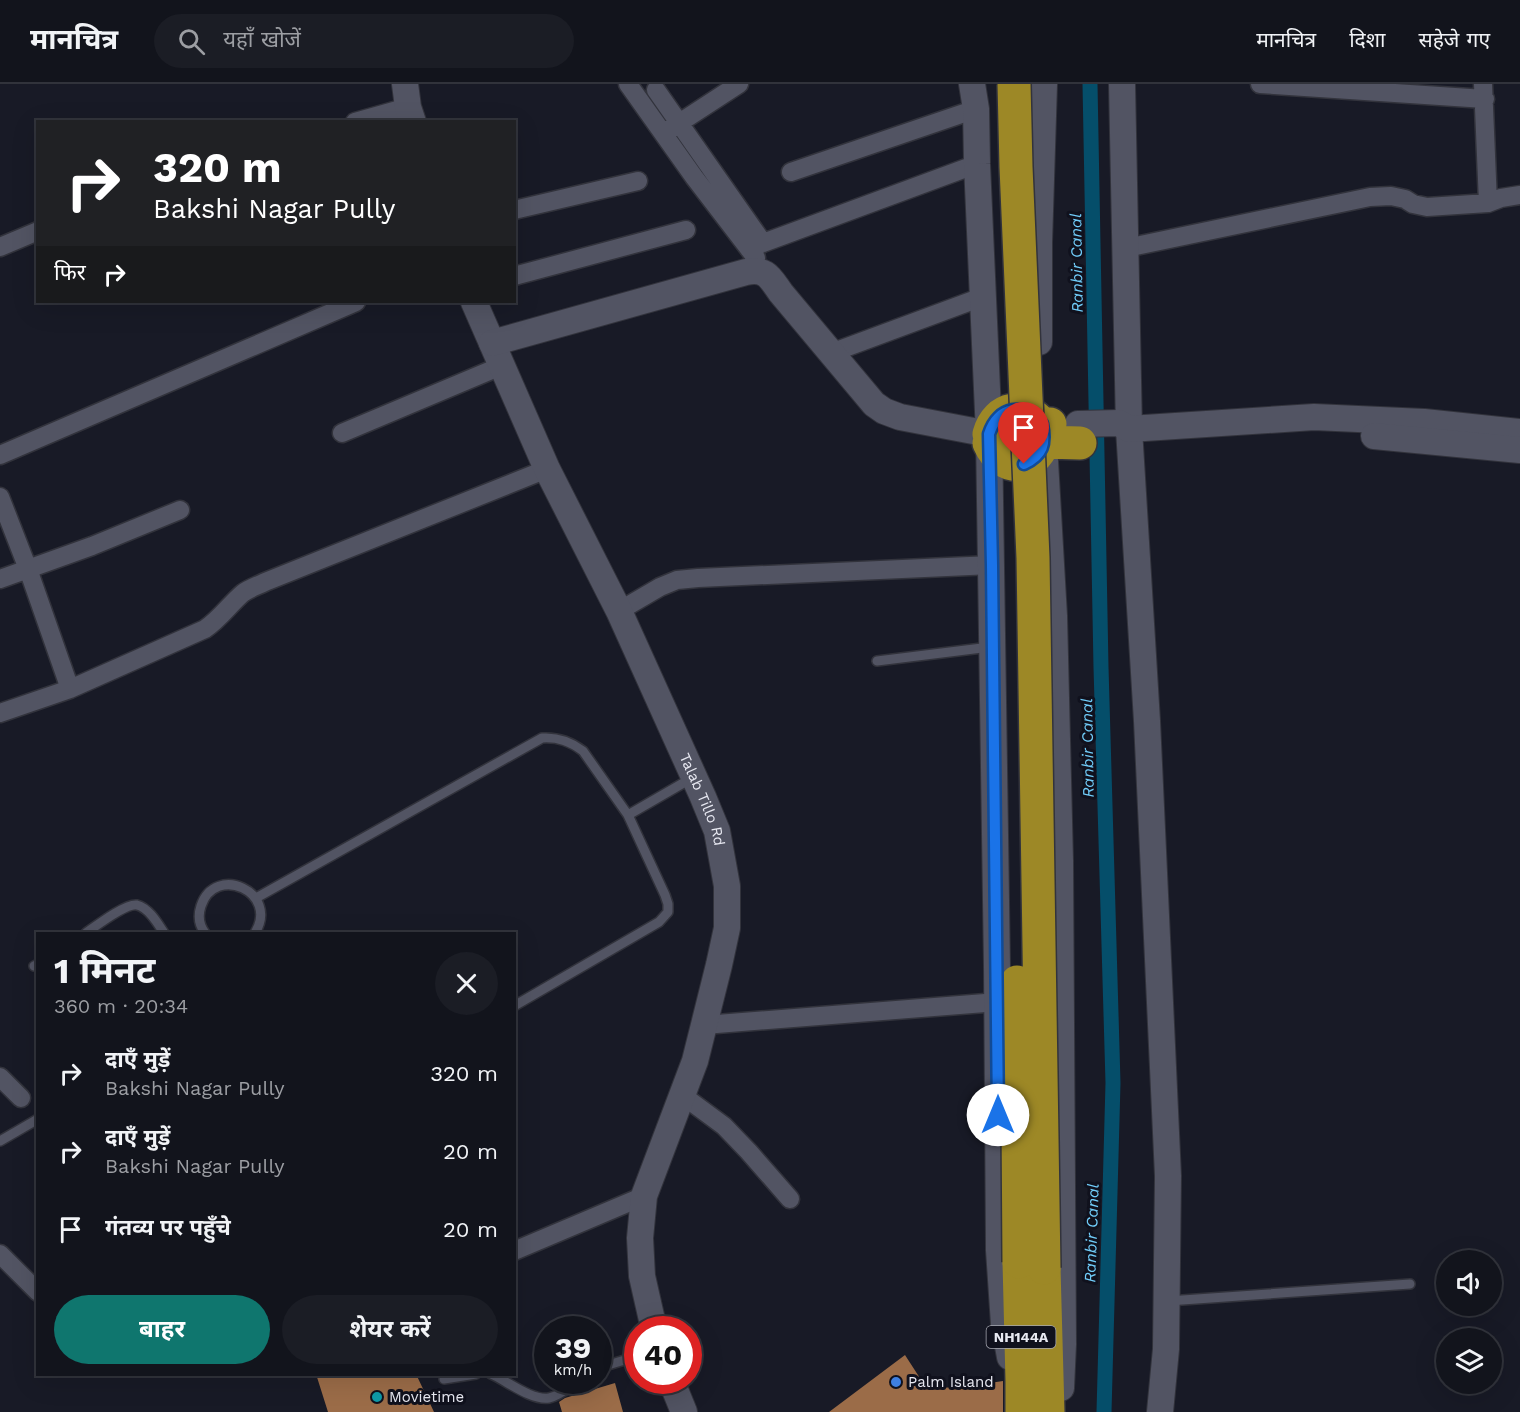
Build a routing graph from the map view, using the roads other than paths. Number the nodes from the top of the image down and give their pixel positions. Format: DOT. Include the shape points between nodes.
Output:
graph roads {
  1 [pos="628,84"];
  2 [pos="739,84"];
  3 [pos="972,84"];
  4 [pos="1014,84"];
  5 [pos="1044,84"];
  6 [pos="1122,84"];
  7 [pos="1260,84"];
  8 [pos="656,90"];
  9 [pos="1484,92"];
  10 [pos="983,96"];
  11 [pos="409,104"];
  12 [pos="361,120"];
  13 [pos="679,122"];
  14 [pos="663,134"];
  15 [pos="698,149"];
  16 [pos="683,160"];
  17 [pos="977,164"];
  18 [pos="702,171"];
  19 [pos="791,172"];
  20 [pos="638,181"];
  21 [pos="1520,195"];
  22 [pos="1488,203"];
  23 [pos="516,210"];
  24 [pos="686,230"];
  25 [pos="36,232"];
  26 [pos="756,246"];
  27 [pos="0,247"];
  28 [pos="1126,248"];
  29 [pos="768,274"];
  30 [pos="516,275"];
  31 [pos="982,297"];
  32 [pos="354,303"];
  33 [pos="474,303"];
  34 [pos="831,353"];
  35 [pos="496,354"];
  36 [pos="1125,432"];
  37 [pos="1520,432"];
  38 [pos="342,433"];
  39 [pos="1043,433"];
  40 [pos="1079,433"];
  41 [pos="989,438"];
  42 [pos="1520,450"];
  43 [pos="0,455"];
  44 [pos="547,469"];
  45 [pos="0,497"];
  46 [pos="180,510"];
  47 [pos="992,565"];
  48 [pos="28,569"];
  49 [pos="0,579"];
  50 [pos="619,611"];
  51 [pos="992,647"];
  52 [pos="877,661"];
  53 [pos="70,689"];
  54 [pos="0,713"];
  55 [pos="694,777"];
  56 [pos="627,815"];
  57 [pos="256,898"];
  58 [pos="88,932"];
  59 [pos="163,932"];
  60 [pos="204,932"];
  61 [pos="256,932"];
  62 [pos="998,1002"];
  63 [pos="516,1005"];
  64 [pos="704,1025"];
  65 [pos="0,1077"];
  66 [pos="682,1095"];
  67 [pos="21,1098"];
  68 [pos="36,1120"];
  69 [pos="0,1141"];
  70 [pos="644,1196"];
  71 [pos="790,1199"];
  72 [pos="516,1250"];
  73 [pos="0,1254"];
  74 [pos="1031,1265"];
  75 [pos="1410,1284"];
  76 [pos="36,1290"];
  77 [pos="1168,1301"];
  78 [pos="651,1316"];
  79 [pos="463,1376"];
  80 [pos="495,1376"];
  81 [pos="444,1379"];
  82 [pos="558,1394"];
  83 [pos="677,1394"];
  84 [pos="1022,1396"];
  85 [pos="684,1412"];
  86 [pos="1048,1412"];
  87 [pos="1056,1412"];
  88 [pos="1160,1412"];
  1 -- 14 [label="street"];
  2 -- 13 [label="street"];
  3 -- 10 [label="street"];
  4 -- 74 [label="highway, NH144A, bridge" via="1033,558"];
  5 -- 39 [label="street" via="1038,311"];
  6 -- 28 [label="street"];
  7 -- 9 [label="street"];
  8 -- 13 [label="street"];
  9 -- 22 [label="street"];
  10 -- 17 [label="street"];
  10 -- 19 [label="street"];
  10 -- 74 [label="highway, NH144A, bridge" via="1015,653"];
  11 -- 12 [label="street"];
  13 -- 14 [label="street"];
  13 -- 15 [label="street"];
  14 -- 16 [label="street"];
  15 -- 16 [label="street"];
  15 -- 18 [label="street"];
  16 -- 18 [label="street"];
  17 -- 26 [label="street"];
  17 -- 31 [label="street"];
  18 -- 26 [label="street"];
  20 -- 23 [label="street"];
  21 -- 22 [label="street"];
  22 -- 28 [label="street" via="1427,207 1392,196 1370,197"];
  24 -- 30 [label="street"];
  25 -- 27 [label="street"];
  26 -- 29 [label="street"];
  28 -- 36 [label="street"];
  29 -- 34 [label="street"];
  29 -- 35 [label="street" via="746,272"];
  31 -- 34 [label="street"];
  31 -- 41 [label="street"];
  32 -- 43 [label="street"];
  33 -- 35 [label="street, Talab Tillo Rd"];
  34 -- 41 [label="street" via="884,411"];
  35 -- 38 [label="street"];
  35 -- 44 [label="street, Talab Tillo Rd"];
  36 -- 37 [label="street" via="1314,417 1424,422"];
  36 -- 40 [label="street"];
  36 -- 42 [label="street" via="1312,429"];
  36 -- 77 [label="street" via="1147,721 1168,1176"];
  39 -- 40 [label="highway"];
  39 -- 41 [label="highway" via="1032,415 1015,410 997,417"];
  39 -- 41 [label="highway" via="1038,454 1015,465 999,459"];
  39 -- 87 [label="street" via="1054,616 1060,873 1064,1344"];
  41 -- 47 [label="street"];
  44 -- 50 [label="street, Talab Tillo Rd"];
  44 -- 53 [label="street" via="250,589 205,629"];
  45 -- 48 [label="street"];
  46 -- 48 [label="street"];
  47 -- 50 [label="street" via="676,580"];
  47 -- 51 [label="street"];
  48 -- 49 [label="street"];
  48 -- 53 [label="street"];
  50 -- 55 [label="street, Talab Tillo Rd"];
  51 -- 52 [label="lane"];
  51 -- 62 [label="street"];
  53 -- 54 [label="street"];
  55 -- 56 [label="lane"];
  55 -- 64 [label="street, Talab Tillo Rd" via="717,831 727,886 727,928"];
  56 -- 57 [label="lane" via="583,751 563,739 542,738"];
  56 -- 63 [label="lane" via="665,895 668,912 659,922"];
  57 -- 60 [label="lane" via="239,886 219,886 203,900 200,909"];
  57 -- 61 [label="lane" via="261,918"];
  58 -- 59 [label="lane" via="128,906 136,905 145,909"];
  62 -- 64 [label="street"];
  62 -- 84 [label="street" via="999,1250 1004,1324"];
  64 -- 66 [label="street, Talab Tillo Rd"];
  65 -- 67 [label="street"];
  66 -- 70 [label="street, Talab Tillo Rd"];
  66 -- 71 [label="street" via="724,1126"];
  68 -- 69 [label="lane"];
  70 -- 72 [label="street"];
  70 -- 78 [label="street, Talab Tillo Rd" via="642,1276"];
  73 -- 76 [label="street"];
  74 -- 84 [label="highway, NH144A"];
  74 -- 86 [label="highway, NH144A"];
  75 -- 77 [label="lane"];
  77 -- 88 [label="street"];
  79 -- 81 [label="lane"];
  80 -- 82 [label="lane" via="532,1396"];
  83 -- 85 [label="street"];
}
